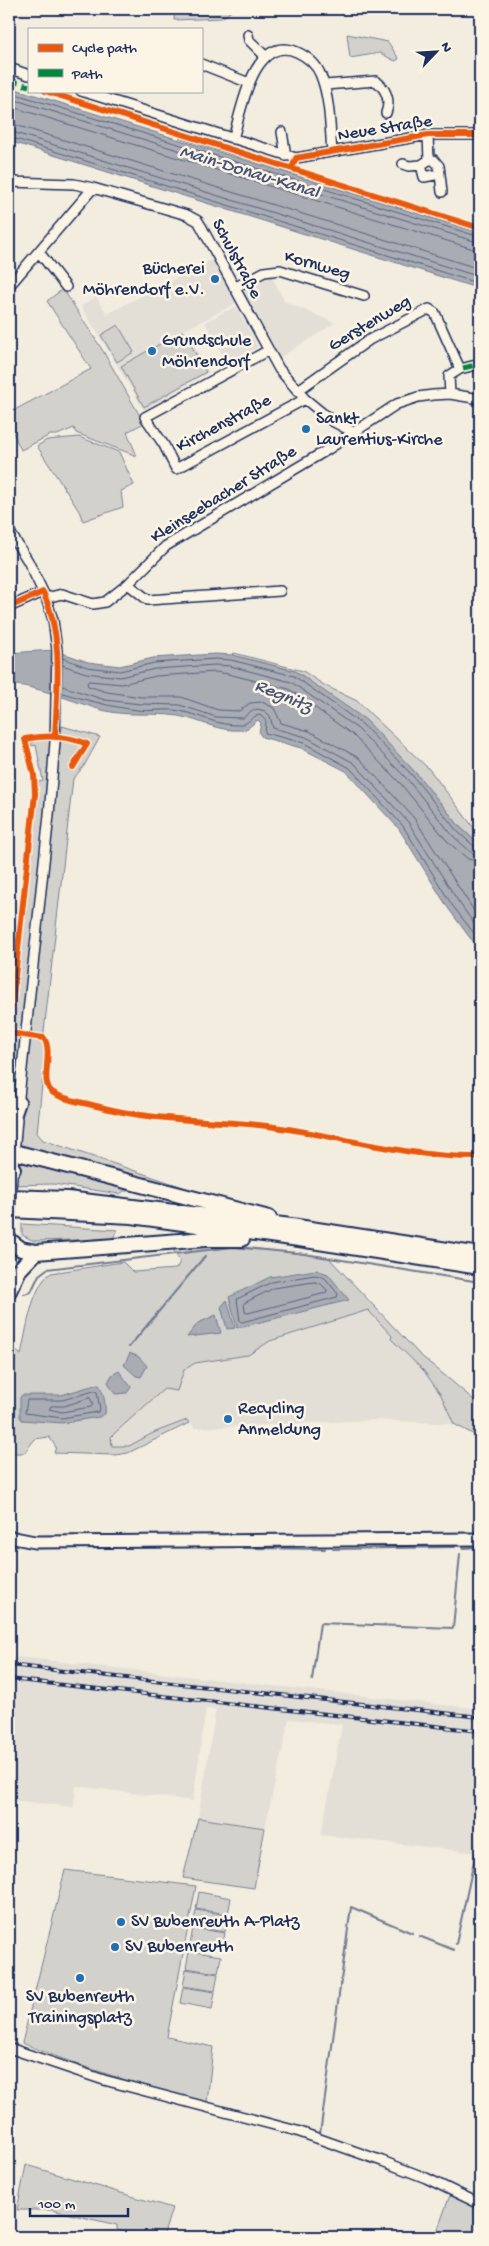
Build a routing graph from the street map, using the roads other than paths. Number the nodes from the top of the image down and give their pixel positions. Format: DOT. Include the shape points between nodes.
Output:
graph roads {
  1 [pos="248,35"];
  2 [pos="265,56"];
  3 [pos="202,64"];
  4 [pos="9,68"];
  5 [pos="28,75"];
  6 [pos="249,83"];
  7 [pos="325,85"];
  8 [pos="84,92"];
  9 [pos="386,113"];
  10 [pos="282,132"];
  11 [pos="428,135"];
  12 [pos="480,135"];
  13 [pos="232,139"];
  14 [pos="332,152"];
  15 [pos="286,156"];
  16 [pos="425,163"];
  17 [pos="403,164"];
  18 [pos="440,174"];
  19 [pos="9,182"];
  20 [pos="93,188"];
  21 [pos="442,192"];
  22 [pos="39,252"];
  23 [pos="9,286"];
  24 [pos="66,287"];
  25 [pos="234,288"];
  26 [pos="364,296"];
  27 [pos="268,352"];
  28 [pos="480,364"];
  29 [pos="460,368"];
  30 [pos="297,390"];
  31 [pos="450,394"];
  32 [pos="305,399"];
  33 [pos="480,400"];
  34 [pos="353,432"];
  35 [pos="9,531"];
  36 [pos="128,584"];
  37 [pos="280,590"];
  38 [pos="45,595"];
  39 [pos="9,607"];
  40 [pos="18,1102"];
  41 [pos="9,1128"];
  42 [pos="12,1161"];
  43 [pos="10,1193"];
  44 [pos="9,1214"];
  45 [pos="291,1226"];
  46 [pos="299,1239"];
  47 [pos="9,1240"];
  48 [pos="9,1250"];
  49 [pos="36,1252"];
  50 [pos="480,1255"];
  51 [pos="480,1267"];
  52 [pos="9,1291"];
  53 [pos="9,1537"];
  54 [pos="480,1539"];
  55 [pos="9,2048"];
  56 [pos="480,2204"];
  1 -- 2 [label="street"];
  2 -- 6 [label="street"];
  2 -- 7 [label="street" via="283,50 304,55 321,73"];
  3 -- 6 [label="street"];
  4 -- 5 [label="street"];
  6 -- 13 [label="street"];
  7 -- 9 [label="street" via="376,81 384,88 389,106"];
  7 -- 14 [label="street"];
  8 -- 13 [label="street, Neue Straße"];
  10 -- 15 [label="street"];
  11 -- 12 [label="street, Neue Straße"];
  11 -- 14 [label="street, Neue Straße"];
  11 -- 16 [label="street"];
  13 -- 15 [label="street, Neue Straße"];
  14 -- 15 [label="street, Neue Straße" via="296,158"];
  16 -- 17 [label="street"];
  16 -- 18 [label="street" via="434,160"];
  16 -- 18 [label="street" via="424,176"];
  18 -- 21 [label="street"];
  19 -- 20 [label="street, Schulstraße" via="74,184"];
  20 -- 22 [label="street"];
  20 -- 25 [label="street, Schulstraße" via="194,218"];
  22 -- 23 [label="street"];
  22 -- 24 [label="street"];
  25 -- 26 [label="street, Kornweg" via="264,272 280,270"];
  25 -- 27 [label="street, Schulstraße"];
  27 -- 30 [label="street, Schulstraße"];
  27 -- 32 [label="street, Kirchenstraße" via="145,417 176,469"];
  28 -- 29 [label="street"];
  29 -- 30 [label="street, Gerstenweg" via="435,313 429,308 369,340"];
  29 -- 31 [label="street" via="449,376"];
  30 -- 32 [label="street, Schulstraße"];
  31 -- 33 [label="street, Kleinseebacher Straße"];
  31 -- 34 [label="street, Kleinseebacher Straße" via="407,400"];
  32 -- 34 [label="street, Schulstraße" via="332,421"];
  34 -- 36 [label="street, Kleinseebacher Straße" via="166,546"];
  35 -- 38 [label="street"];
  36 -- 37 [label="street" via="148,600"];
  36 -- 38 [label="street, Kleinseebacher Straße" via="112,599 99,604 62,594"];
  38 -- 39 [label="street"];
  38 -- 40 [label="street" via="57,650 56,726 42,892"];
  40 -- 41 [label="highway"];
  40 -- 42 [label="street"];
  42 -- 43 [label="street"];
  42 -- 45 [label="highway" via="250,1212"];
  43 -- 44 [label="street, bridge"];
  43 -- 45 [label="highway"];
  44 -- 46 [label="highway" via="132,1216"];
  44 -- 47 [label="street"];
  45 -- 50 [label="highway"];
  46 -- 49 [label="highway" via="206,1239"];
  46 -- 51 [label="highway"];
  47 -- 48 [label="street"];
  47 -- 49 [label="highway" via="21,1249"];
  49 -- 52 [label="highway" via="19,1270"];
  53 -- 54 [label="main road" via="35,1542"];
  55 -- 56 [label="street" via="104,2080 297,2132 391,2165"];
}
